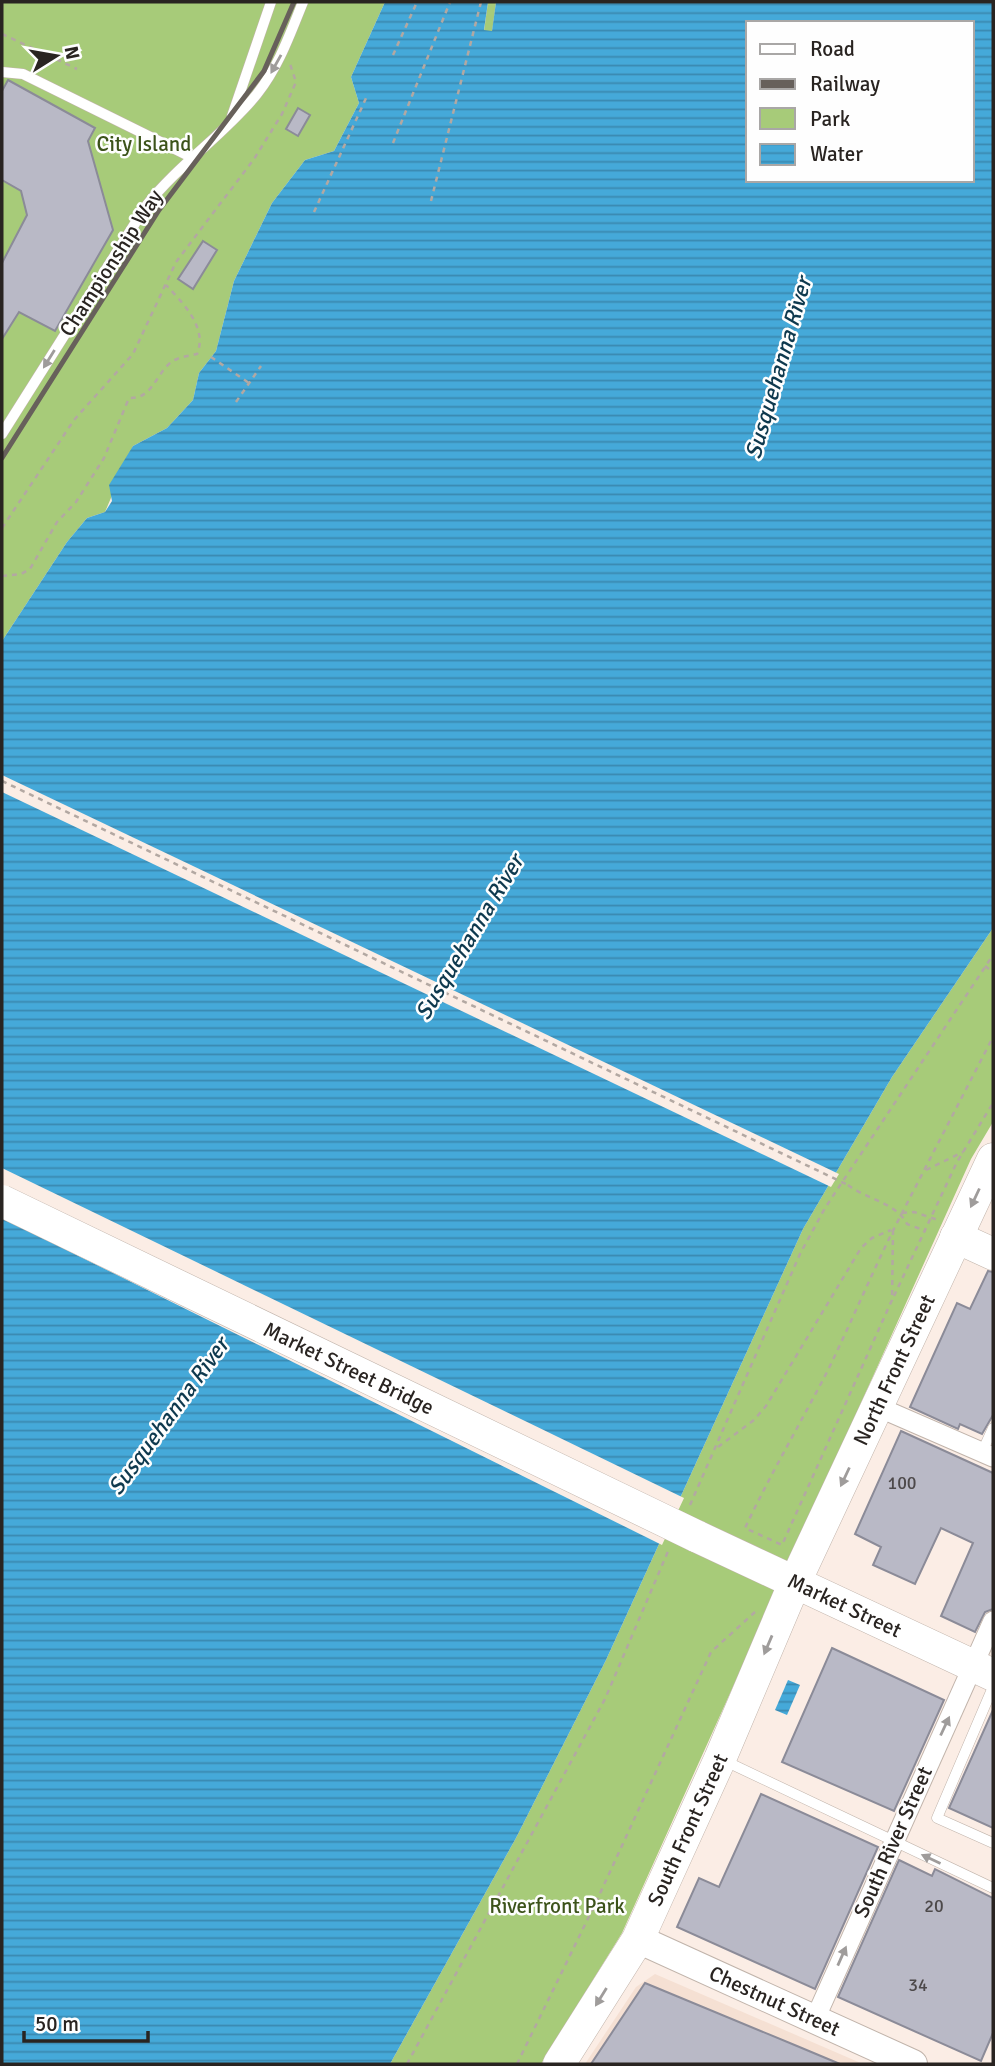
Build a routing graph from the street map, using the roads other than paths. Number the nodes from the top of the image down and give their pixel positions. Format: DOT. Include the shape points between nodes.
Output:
graph roads {
  1 [pos="271,2"];
  2 [pos="303,2"];
  3 [pos="2,72"];
  4 [pos="230,119"];
  5 [pos="191,157"];
  6 [pos="2,434"];
  7 [pos="993,1159"];
  8 [pos="2,1201"];
  9 [pos="938,1229"];
  10 [pos="993,1254"];
  11 [pos="878,1407"];
  12 [pos="993,1429"];
  13 [pos="988,1454"];
  14 [pos="685,1530"];
  15 [pos="794,1582"];
  16 [pos="993,1621"];
  17 [pos="986,1676"];
  18 [pos="720,1759"];
  19 [pos="892,1841"];
  20 [pos="993,1843"];
  21 [pos="993,1888"];
  22 [pos="638,1940"];
  23 [pos="815,2019"];
  24 [pos="898,2061"];
  25 [pos="559,2064"];
  1 -- 4 [label="lane"];
  2 -- 4 [label="lane, Championship Way, one-way" via="284,50 255,96"];
  3 -- 5 [label="lane" via="23,74"];
  4 -- 5 [label="lane, Championship Way"];
  5 -- 6 [label="lane, Championship Way, one-way" via="146,206"];
  7 -- 9 [label="main road, North Front Street, one-way"];
  8 -- 14 [label="main road, Market Street Bridge, bridge"];
  9 -- 10 [label="main road"];
  9 -- 11 [label="main road, North Front Street"];
  11 -- 13 [label="street"];
  11 -- 15 [label="main road, North Front Street, one-way"];
  12 -- 13 [label="lane"];
  14 -- 15 [label="main road, Market Street"];
  15 -- 17 [label="main road, Market Street"];
  15 -- 18 [label="main road, South Front Street, one-way"];
  16 -- 17 [label="street, South River Street"];
  19 -- 17 [label="street, South River Street, one-way"];
  17 -- 20 [label="lane" via="937,1818"];
  18 -- 19 [label="lane"];
  18 -- 22 [label="main road, South Front Street"];
  21 -- 19 [label="lane, one-way"];
  23 -- 19 [label="street, South River Street, one-way"];
  22 -- 23 [label="main road, Chestnut Street"];
  22 -- 25 [label="main road, South Front Street, one-way"];
  23 -- 24 [label="main road, Chestnut Street"];
}
